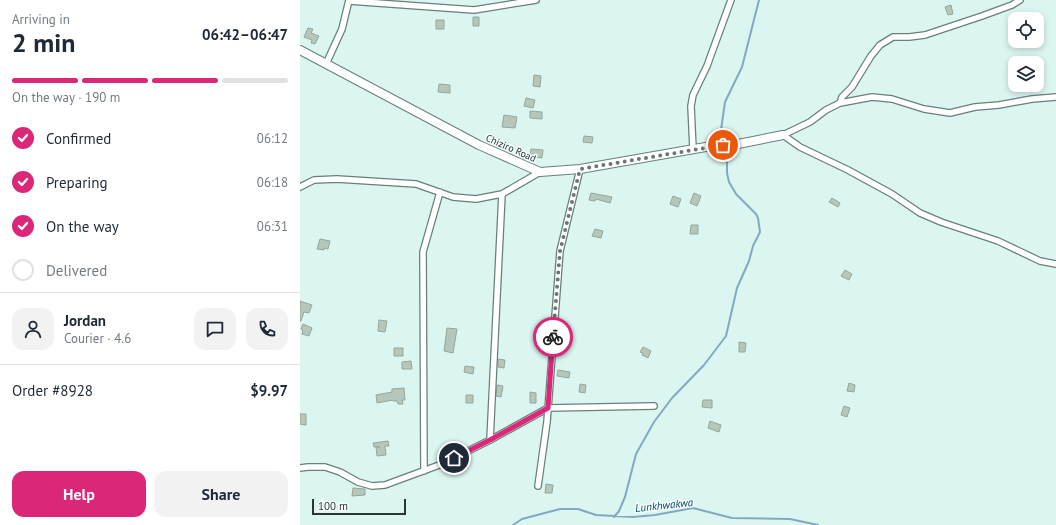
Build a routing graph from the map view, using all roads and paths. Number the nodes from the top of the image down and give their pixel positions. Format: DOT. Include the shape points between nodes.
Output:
graph roads {
  1 [pos="349,0"];
  2 [pos="536,0"];
  3 [pos="731,0"];
  4 [pos="1020,0"];
  5 [pos="300,50"];
  6 [pos="326,64"];
  7 [pos="1056,97"];
  8 [pos="840,103"];
  9 [pos="783,135"];
  10 [pos="694,149"];
  11 [pos="580,169"];
  12 [pos="540,172"];
  13 [pos="300,187"];
  14 [pos="440,192"];
  15 [pos="502,194"];
  16 [pos="1056,264"];
  17 [pos="654,406"];
  18 [pos="548,408"];
  19 [pos="490,440"];
  20 [pos="300,468"];
  21 [pos="424,471"];
  22 [pos="538,486"];
  1 -- 2 [label="street" via="474,10"];
  1 -- 6 [label="street" via="342,29"];
  3 -- 10 [label="street" via="707,66 692,96"];
  4 -- 8 [label="street" via="925,35 893,37 880,45 871,56"];
  5 -- 6 [label="street, Chiziro Road"];
  6 -- 12 [label="street, Chiziro Road" via="479,145"];
  7 -- 8 [label="street" via="975,106 950,112 872,97"];
  8 -- 9 [label="street"];
  9 -- 10 [label="street, Chiziro Road"];
  9 -- 16 [label="street" via="892,194 920,213 998,241 1040,261"];
  10 -- 11 [label="street, Chiziro Road"];
  11 -- 12 [label="street, Chiziro Road"];
  11 -- 18 [label="street" via="560,251"];
  12 -- 15 [label="street"];
  13 -- 14 [label="street" via="314,180 337,179 416,184"];
  14 -- 15 [label="street" via="453,197 476,199"];
  14 -- 21 [label="street" via="422,252"];
  15 -- 19 [label="street"];
  17 -- 18 [label="street"];
  18 -- 19 [label="street"];
  18 -- 22 [label="street"];
  19 -- 21 [label="street"];
  20 -- 21 [label="street" via="325,467 372,486 390,484"];
}
